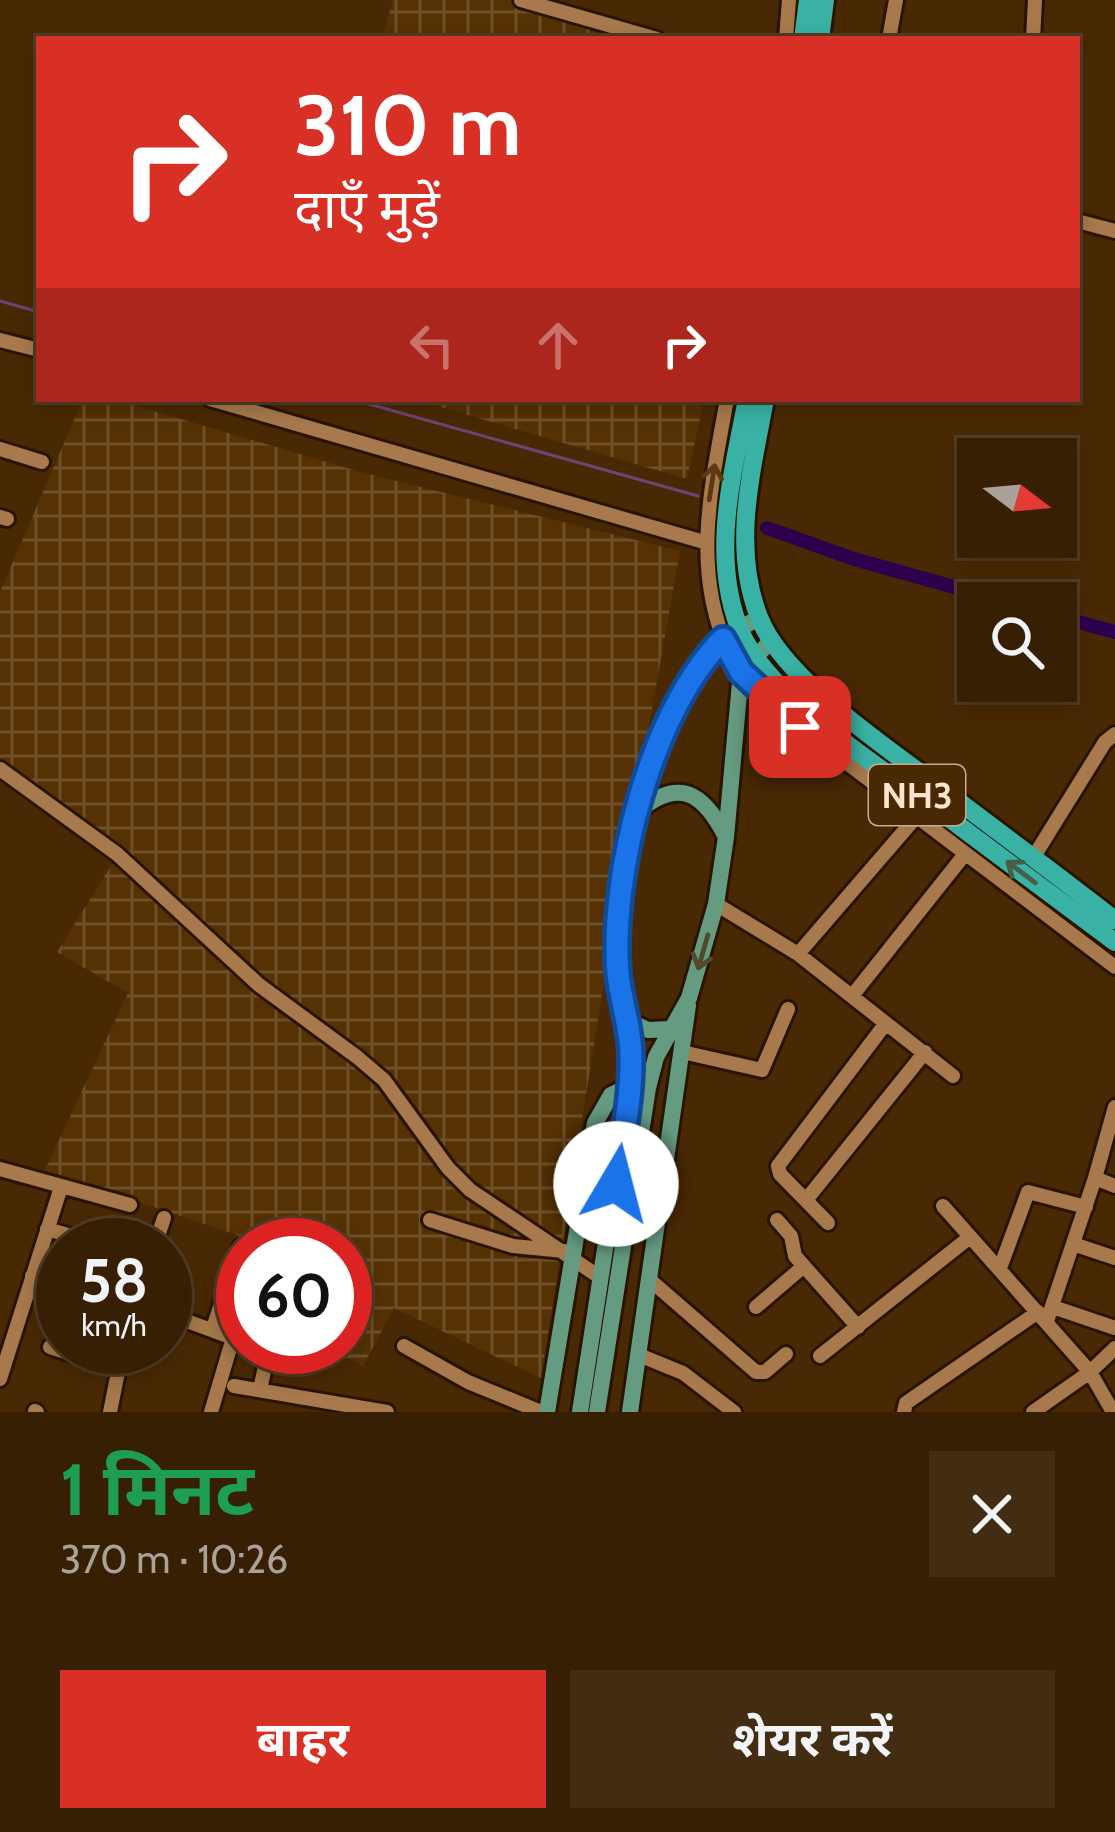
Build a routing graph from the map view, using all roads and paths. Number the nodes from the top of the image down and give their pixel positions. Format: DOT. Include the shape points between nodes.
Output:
graph roads {
  1 [pos="521,0"];
  2 [pos="789,0"];
  3 [pos="808,0"];
  4 [pos="825,0"];
  5 [pos="896,0"];
  6 [pos="1035,0"];
  7 [pos="647,36"];
  8 [pos="786,36"];
  9 [pos="803,36"];
  10 [pos="820,36"];
  11 [pos="890,36"];
  12 [pos="1033,36"];
  13 [pos="1080,222"];
  14 [pos="1115,232"];
  15 [pos="0,340"];
  16 [pos="36,349"];
  17 [pos="220,402"];
  18 [pos="727,402"];
  19 [pos="746,402"];
  20 [pos="765,402"];
  21 [pos="0,449"];
  22 [pos="42,462"];
  23 [pos="704,542"];
  24 [pos="759,618"];
  25 [pos="731,634"];
  26 [pos="771,640"];
  27 [pos="753,655"];
  28 [pos="741,672"];
  29 [pos="1115,734"];
  30 [pos="0,769"];
  31 [pos="636,813"];
  32 [pos="916,817"];
  33 [pos="726,837"];
  34 [pos="965,854"];
  35 [pos="1033,858"];
  36 [pos="716,904"];
  37 [pos="1115,920"];
  38 [pos="1115,942"];
  39 [pos="798,954"];
  40 [pos="1115,967"];
  41 [pos="852,996"];
  42 [pos="688,998"];
  43 [pos="788,1009"];
  44 [pos="628,1022"];
  45 [pos="886,1023"];
  46 [pos="671,1028"];
  47 [pos="682,1052"];
  48 [pos="925,1052"];
  49 [pos="952,1076"];
  50 [pos="630,1087"];
  51 [pos="1115,1108"];
  52 [pos="1,1174"];
  53 [pos="1095,1178"];
  54 [pos="1115,1186"];
  55 [pos="61,1187"];
  56 [pos="806,1200"];
  57 [pos="130,1205"];
  58 [pos="943,1206"];
  59 [pos="1086,1207"];
  60 [pos="51,1218"];
  61 [pos="430,1220"];
  62 [pos="777,1220"];
  63 [pos="828,1222"];
  64 [pos="970,1237"];
  65 [pos="1073,1244"];
  66 [pos="568,1254"];
  67 [pos="1115,1258"];
  68 [pos="36,1263"];
  69 [pos="804,1266"];
  70 [pos="1000,1268"];
  71 [pos="32,1276"];
  72 [pos="36,1277"];
  73 [pos="602,1277"];
  74 [pos="650,1280"];
  75 [pos="756,1307"];
  76 [pos="1046,1313"];
  77 [pos="216,1319"];
  78 [pos="192,1321"];
  79 [pos="858,1327"];
  80 [pos="213,1328"];
  81 [pos="1115,1328"];
  82 [pos="404,1346"];
  83 [pos="1115,1348"];
  84 [pos="786,1354"];
  85 [pos="639,1355"];
  86 [pos="820,1357"];
  87 [pos="1090,1372"];
  88 [pos="117,1374"];
  89 [pos="263,1374"];
  90 [pos="0,1379"];
  91 [pos="234,1386"];
  92 [pos="260,1390"];
  93 [pos="306,1406"];
  94 [pos="724,1409"];
  95 [pos="368,1410"];
  96 [pos="110,1412"];
  97 [pos="211,1412"];
  98 [pos="386,1412"];
  99 [pos="544,1412"];
  100 [pos="580,1412"];
  101 [pos="597,1412"];
  102 [pos="630,1412"];
  103 [pos="904,1412"];
  104 [pos="1033,1412"];
  105 [pos="1112,1412"];
  1 -- 7 [label="street"];
  2 -- 8 [label="street"];
  3 -- 9 [label="highway"];
  4 -- 10 [label="highway"];
  5 -- 11 [label="street"];
  6 -- 12 [label="street"];
  13 -- 14 [label="street"];
  15 -- 16 [label="street"];
  17 -- 23 [label="street"];
  23 -- 18 [label="street, one-way"];
  19 -- 25 [label="highway, NH3" via="724,534"];
  20 -- 24 [label="highway, NH3" via="745,532"];
  21 -- 22 [label="street"];
  23 -- 25 [label="street" via="711,598"];
  24 -- 25 [label="main road"];
  24 -- 26 [label="highway, NH3"];
  25 -- 27 [label="highway, NH3"];
  25 -- 28 [label="street"];
  25 -- 31 [label="main road" via="685,688"];
  26 -- 27 [label="main road"];
  26 -- 35 [label="highway, NH3" via="847,717"];
  27 -- 28 [label="main road"];
  38 -- 27 [label="highway, NH3, one-way" via="832,733"];
  28 -- 32 [label="street"];
  28 -- 33 [label="main road"];
  29 -- 35 [label="street"];
  30 -- 66 [label="street" via="117,854 259,985 370,1068 470,1190"];
  31 -- 33 [label="main road" via="684,792 707,805"];
  31 -- 44 [label="main road" via="618,972"];
  32 -- 34 [label="street"];
  32 -- 39 [label="street"];
  33 -- 36 [label="main road"];
  34 -- 40 [label="street"];
  34 -- 41 [label="street"];
  35 -- 37 [label="highway, NH3"];
  36 -- 39 [label="street"];
  36 -- 42 [label="main road, one-way"];
  39 -- 41 [label="street"];
  41 -- 45 [label="street"];
  42 -- 46 [label="main road"];
  42 -- 47 [label="main road"];
  43 -- 47 [label="street" via="758,1072"];
  44 -- 46 [label="main road"];
  44 -- 50 [label="main road"];
  45 -- 48 [label="street"];
  45 -- 56 [label="street" via="780,1160 780,1174"];
  46 -- 101 [label="main road" via="648,1088"];
  47 -- 74 [label="main road"];
  48 -- 49 [label="street"];
  48 -- 56 [label="street"];
  50 -- 66 [label="main road" via="611,1095 596,1124"];
  50 -- 73 [label="main road"];
  51 -- 53 [label="street"];
  52 -- 55 [label="street"];
  53 -- 54 [label="street"];
  53 -- 59 [label="street"];
  55 -- 57 [label="street"];
  55 -- 60 [label="street"];
  56 -- 63 [label="street"];
  58 -- 64 [label="street"];
  59 -- 65 [label="street"];
  59 -- 70 [label="street" via="1028,1192"];
  61 -- 66 [label="street"];
  62 -- 69 [label="street"];
  64 -- 70 [label="street"];
  64 -- 79 [label="street"];
  65 -- 67 [label="street"];
  65 -- 76 [label="street"];
  66 -- 73 [label="street"];
  66 -- 99 [label="main road"];
  68 -- 71 [label="street"];
  69 -- 75 [label="street"];
  69 -- 79 [label="street"];
  70 -- 76 [label="street"];
  71 -- 72 [label="street"];
  71 -- 90 [label="street"];
  73 -- 100 [label="main road"];
  74 -- 84 [label="street" via="756,1372"];
  74 -- 85 [label="main road"];
  76 -- 81 [label="street"];
  76 -- 87 [label="street"];
  76 -- 103 [label="street" via="906,1403"];
  77 -- 80 [label="street"];
  78 -- 80 [label="street"];
  79 -- 86 [label="street"];
  80 -- 97 [label="street" via="233,1347"];
  82 -- 99 [label="street"];
  83 -- 87 [label="street"];
  85 -- 94 [label="street" via="682,1373"];
  85 -- 102 [label="main road"];
  87 -- 104 [label="street"];
  87 -- 105 [label="street"];
  88 -- 96 [label="street"];
  89 -- 92 [label="street"];
  91 -- 92 [label="street"];
  92 -- 93 [label="street"];
  93 -- 95 [label="street"];
  95 -- 98 [label="street"];
}
